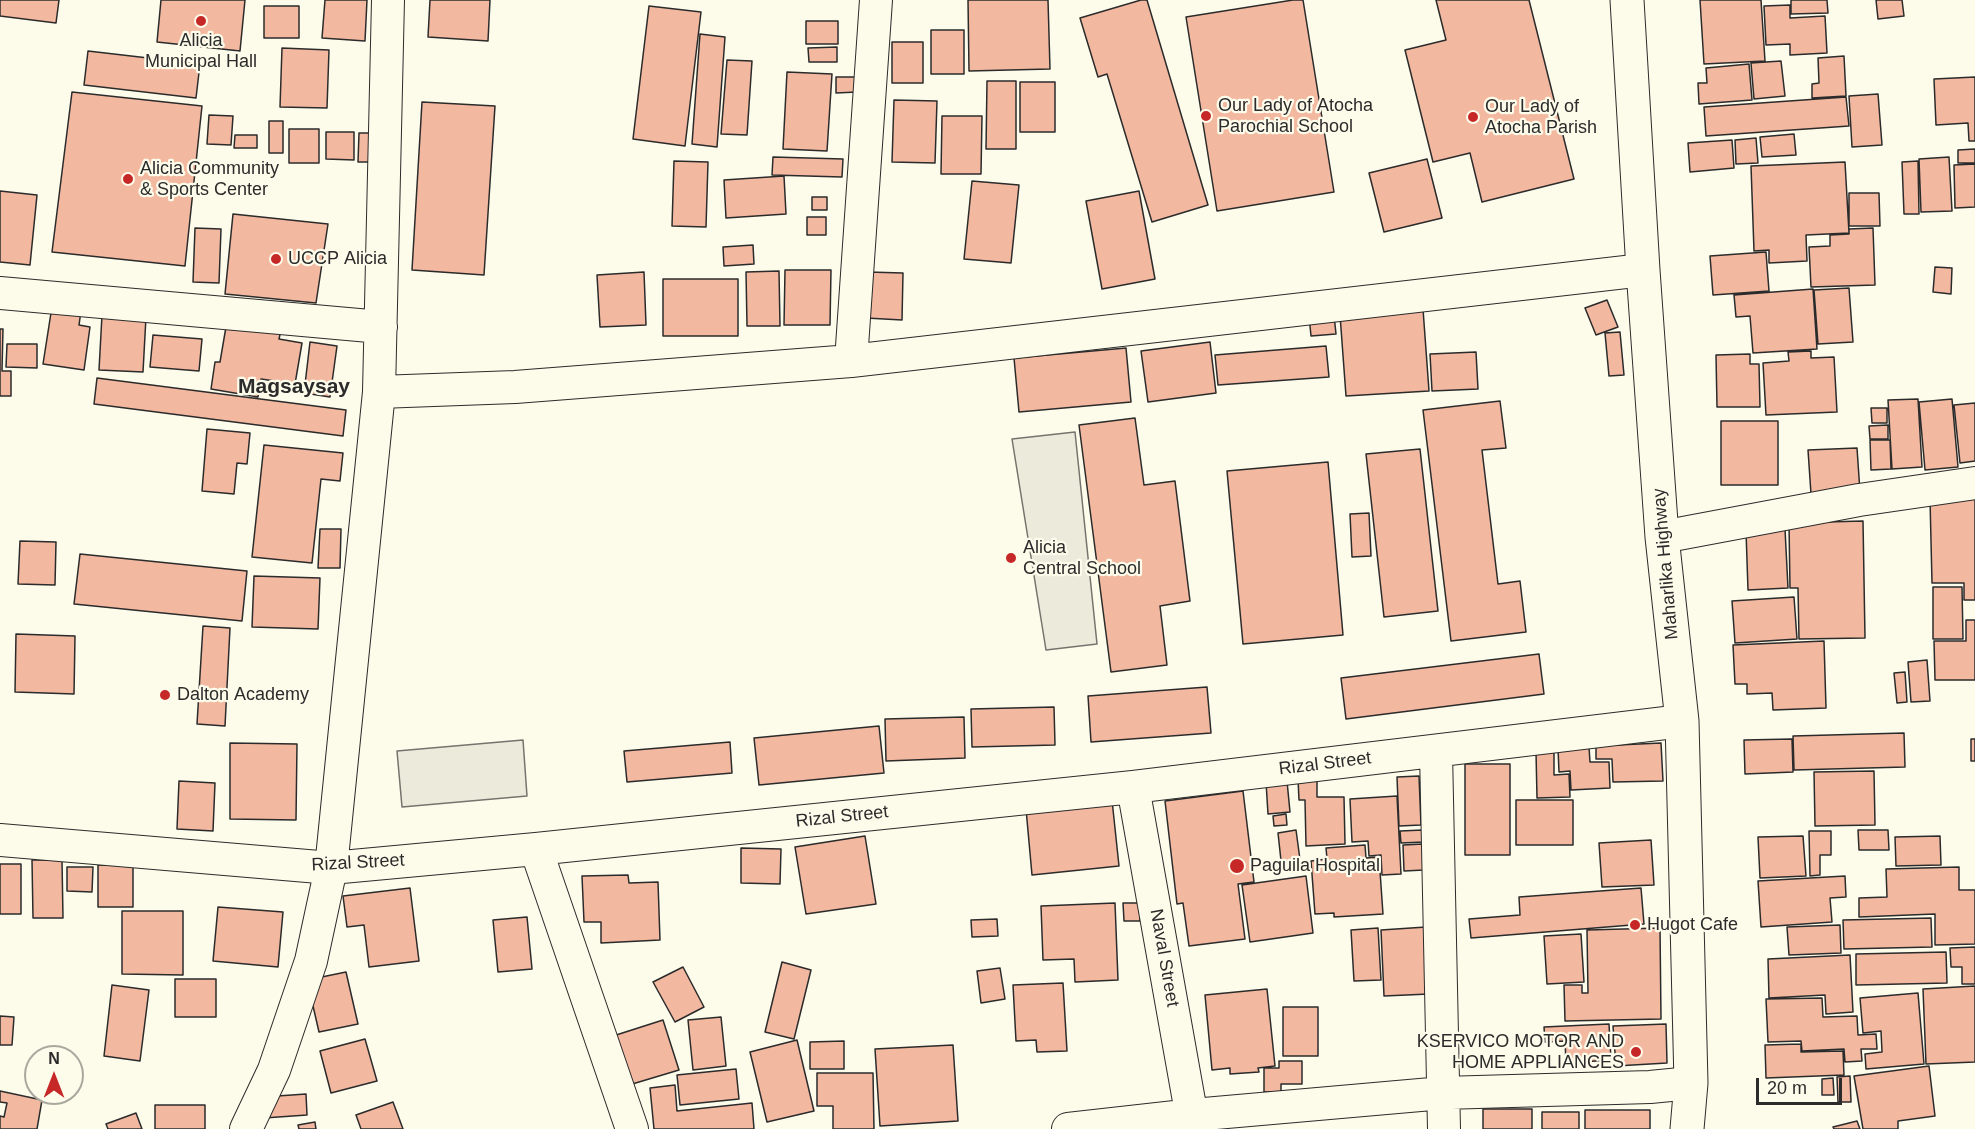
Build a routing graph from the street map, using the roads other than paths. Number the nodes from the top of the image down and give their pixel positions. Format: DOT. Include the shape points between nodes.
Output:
graph roads {
  1 [pos="388,0"];
  2 [pos="876,0"];
  3 [pos="1627,0"];
  4 [pos="1643,270"];
  5 [pos="0,293"];
  6 [pos="381,327"];
  7 [pos="851,361"];
  8 [pos="379,392"];
  9 [pos="1975,483"];
  10 [pos="1662,537"];
  11 [pos="1682,721"];
  12 [pos="1436,752"];
  13 [pos="1133,787"];
  14 [pos="0,840"];
  15 [pos="536,849"];
  16 [pos="331,868"];
  17 [pos="1691,1083"];
  18 [pos="1443,1093"];
  19 [pos="1193,1122"];
  20 [pos="246,1129"];
  21 [pos="632,1129"];
  22 [pos="1068,1129"];
  23 [pos="1444,1129"];
  24 [pos="1687,1129"];
  1 -- 6 [label="street"];
  2 -- 7 [label="street"];
  3 -- 4 [label="main road, Maharlika Highway"];
  4 -- 7 [label="street"];
  4 -- 10 [label="main road, Maharlika Highway"];
  5 -- 6 [label="street"];
  6 -- 8 [label="street"];
  7 -- 8 [label="street" via="515,387"];
  8 -- 16 [label="street"];
  9 -- 10 [label="street"];
  10 -- 11 [label="main road, Maharlika Highway"];
  11 -- 12 [label="street, Rizal Street"];
  11 -- 17 [label="main road, Maharlika Highway"];
  12 -- 13 [label="street, Rizal Street"];
  12 -- 18 [label="street"];
  13 -- 15 [label="street, Rizal Street"];
  13 -- 19 [label="street, Naval Street"];
  14 -- 16 [label="street, Rizal Street"];
  15 -- 16 [label="street, Rizal Street"];
  15 -- 21 [label="street"];
  16 -- 20 [label="street" via="311,962 274,1070"];
  17 -- 18 [label="street"];
  17 -- 24 [label="main road, Maharlika Highway"];
  18 -- 19 [label="street"];
  18 -- 23 [label="street"];
  19 -- 22 [label="street"];
}
